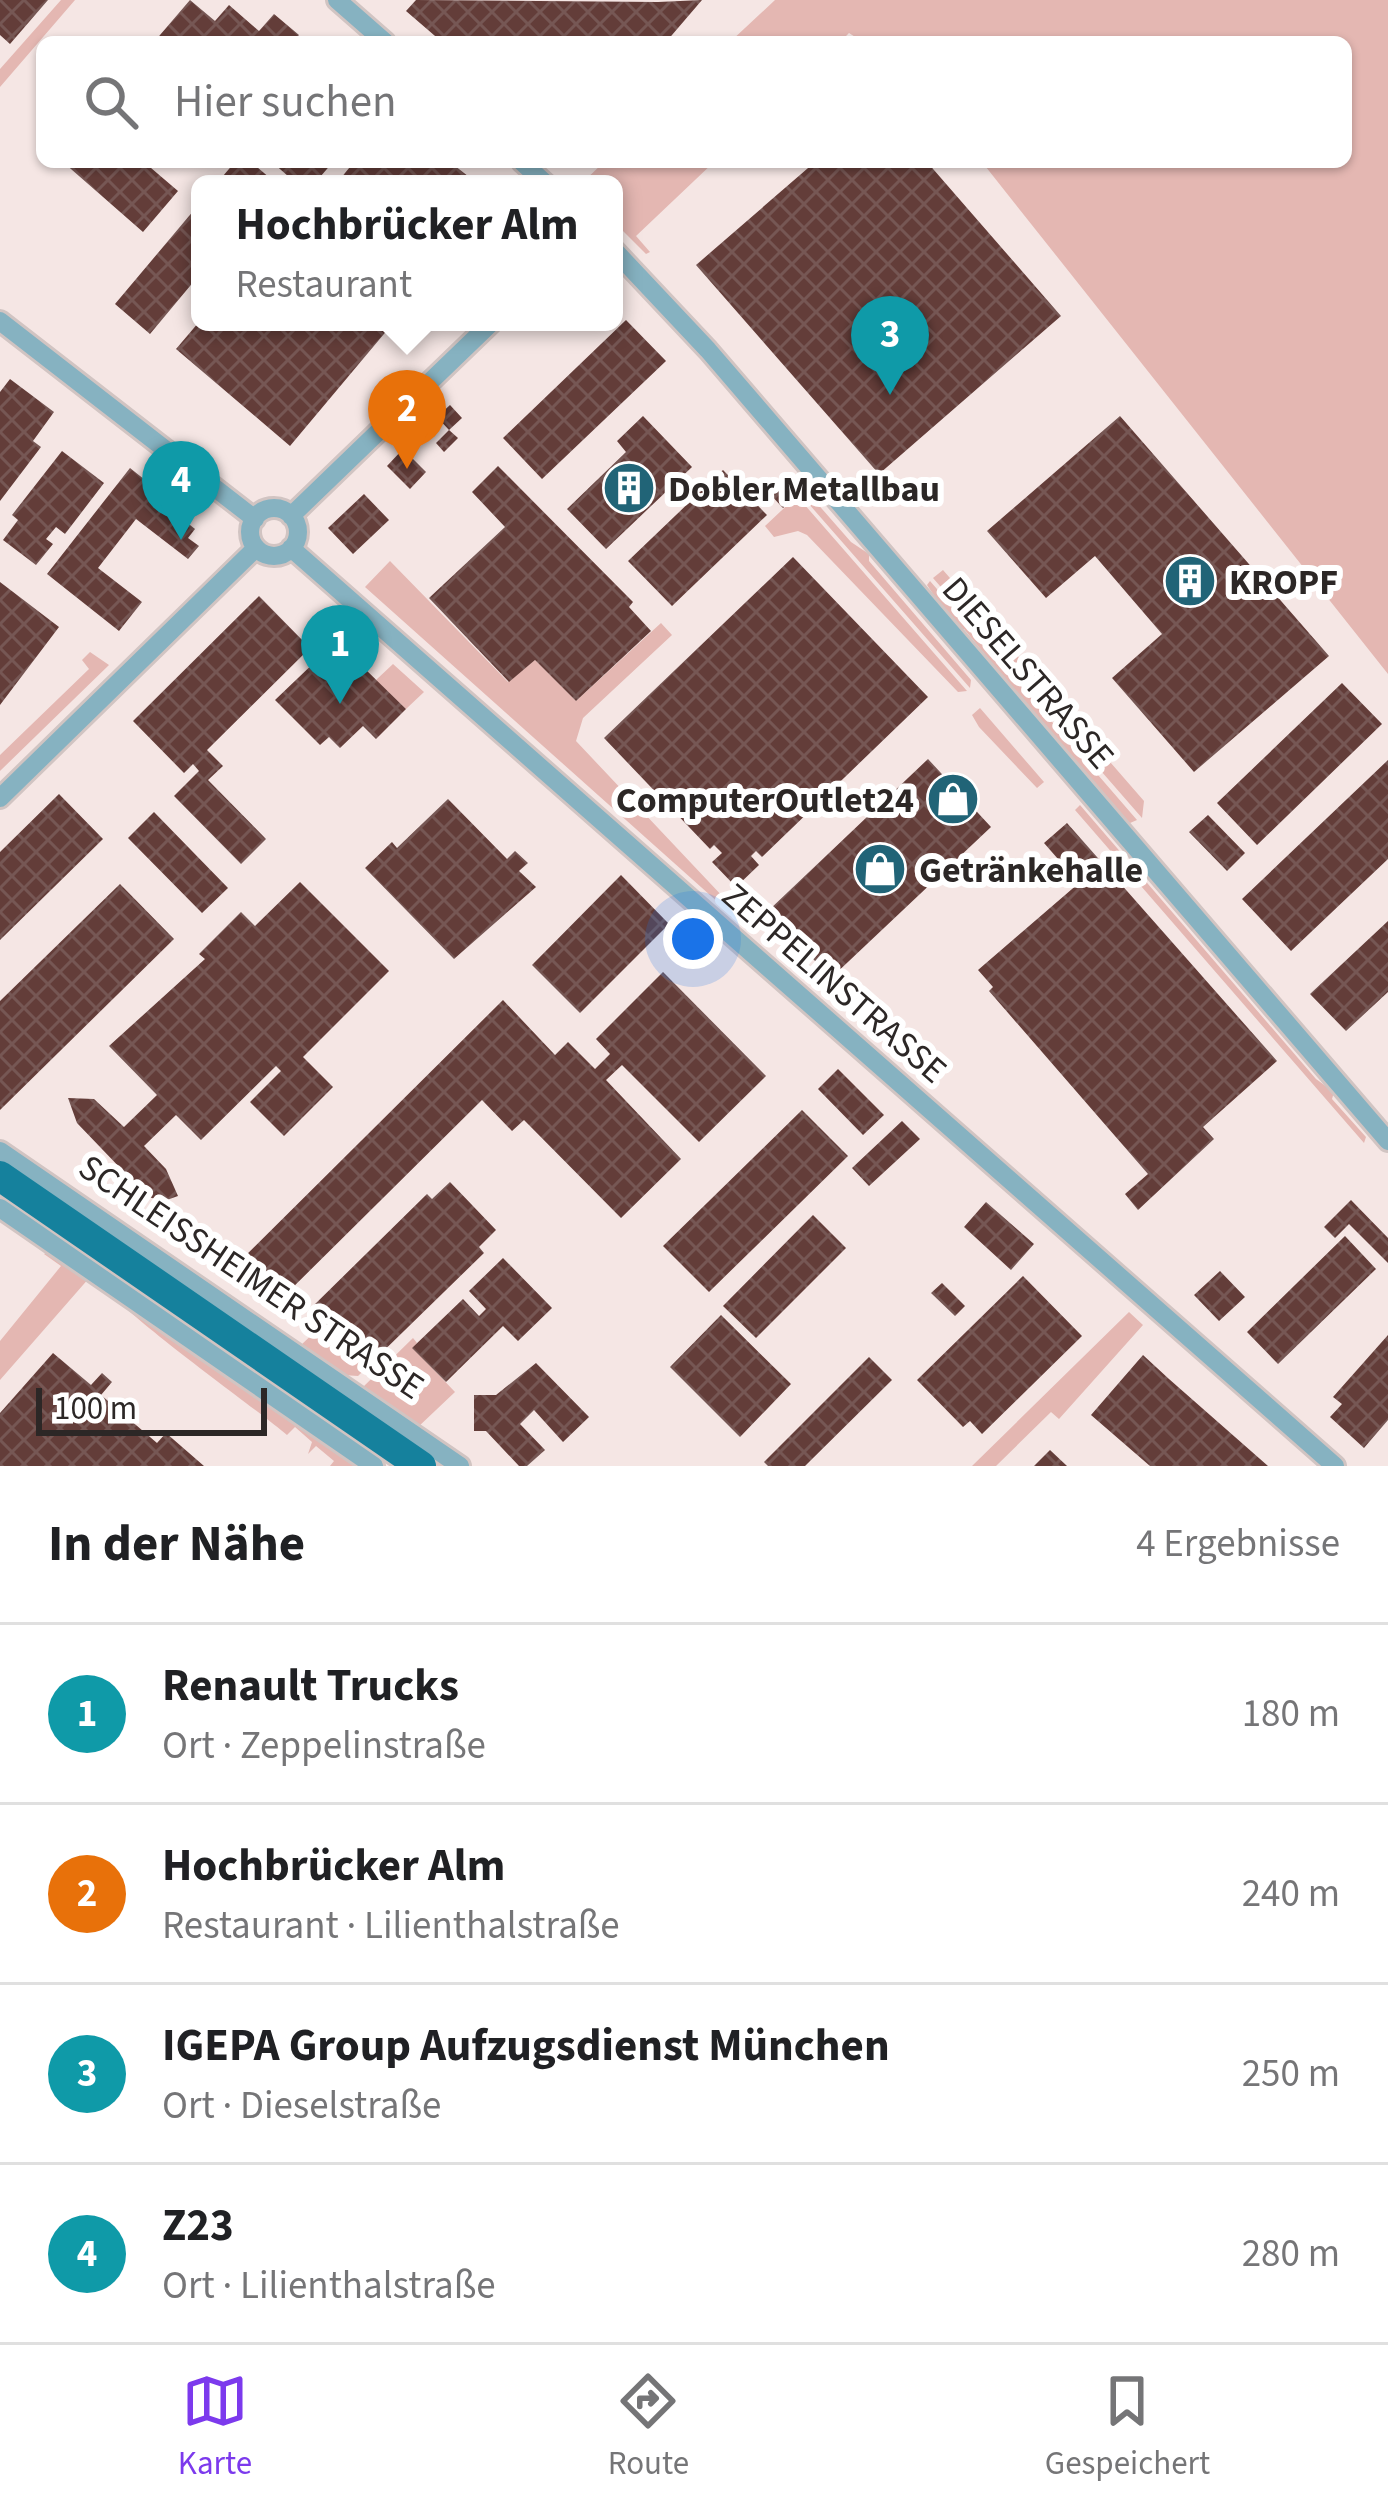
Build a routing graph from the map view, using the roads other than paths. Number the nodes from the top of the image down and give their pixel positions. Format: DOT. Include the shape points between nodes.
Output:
graph roads {
  1 [pos="337,0"];
  2 [pos="378,36"];
  3 [pos="623,260"];
  4 [pos="0,321"];
  5 [pos="483,331"];
  6 [pos="291,516"];
  7 [pos="255,518"];
  8 [pos="256,548"];
  9 [pos="291,548"];
  10 [pos="0,798"];
  11 [pos="1388,1141"];
  12 [pos="0,1150"];
  13 [pos="0,1176"];
  14 [pos="0,1208"];
  15 [pos="374,1466"];
  16 [pos="421,1466"];
  17 [pos="460,1466"];
  18 [pos="1335,1466"];
  1 -- 2 [label="street"];
  3 -- 11 [label="street, DIESELSTRASSE"];
  4 -- 7 [label="street"];
  5 -- 6 [label="street"];
  6 -- 7 [label="street" via="272,509"];
  6 -- 9 [label="street" via="298,536"];
  7 -- 8 [label="street"];
  8 -- 9 [label="street" via="270,556"];
  8 -- 10 [label="street"];
  9 -- 18 [label="street, ZEPPELINSTRASSE"];
  12 -- 17 [label="street, SCHLEISSHEIMER STRASSE"];
  13 -- 16 [label="main road, SCHLEISSHEIMER STRASSE"];
  14 -- 15 [label="street"];
}
